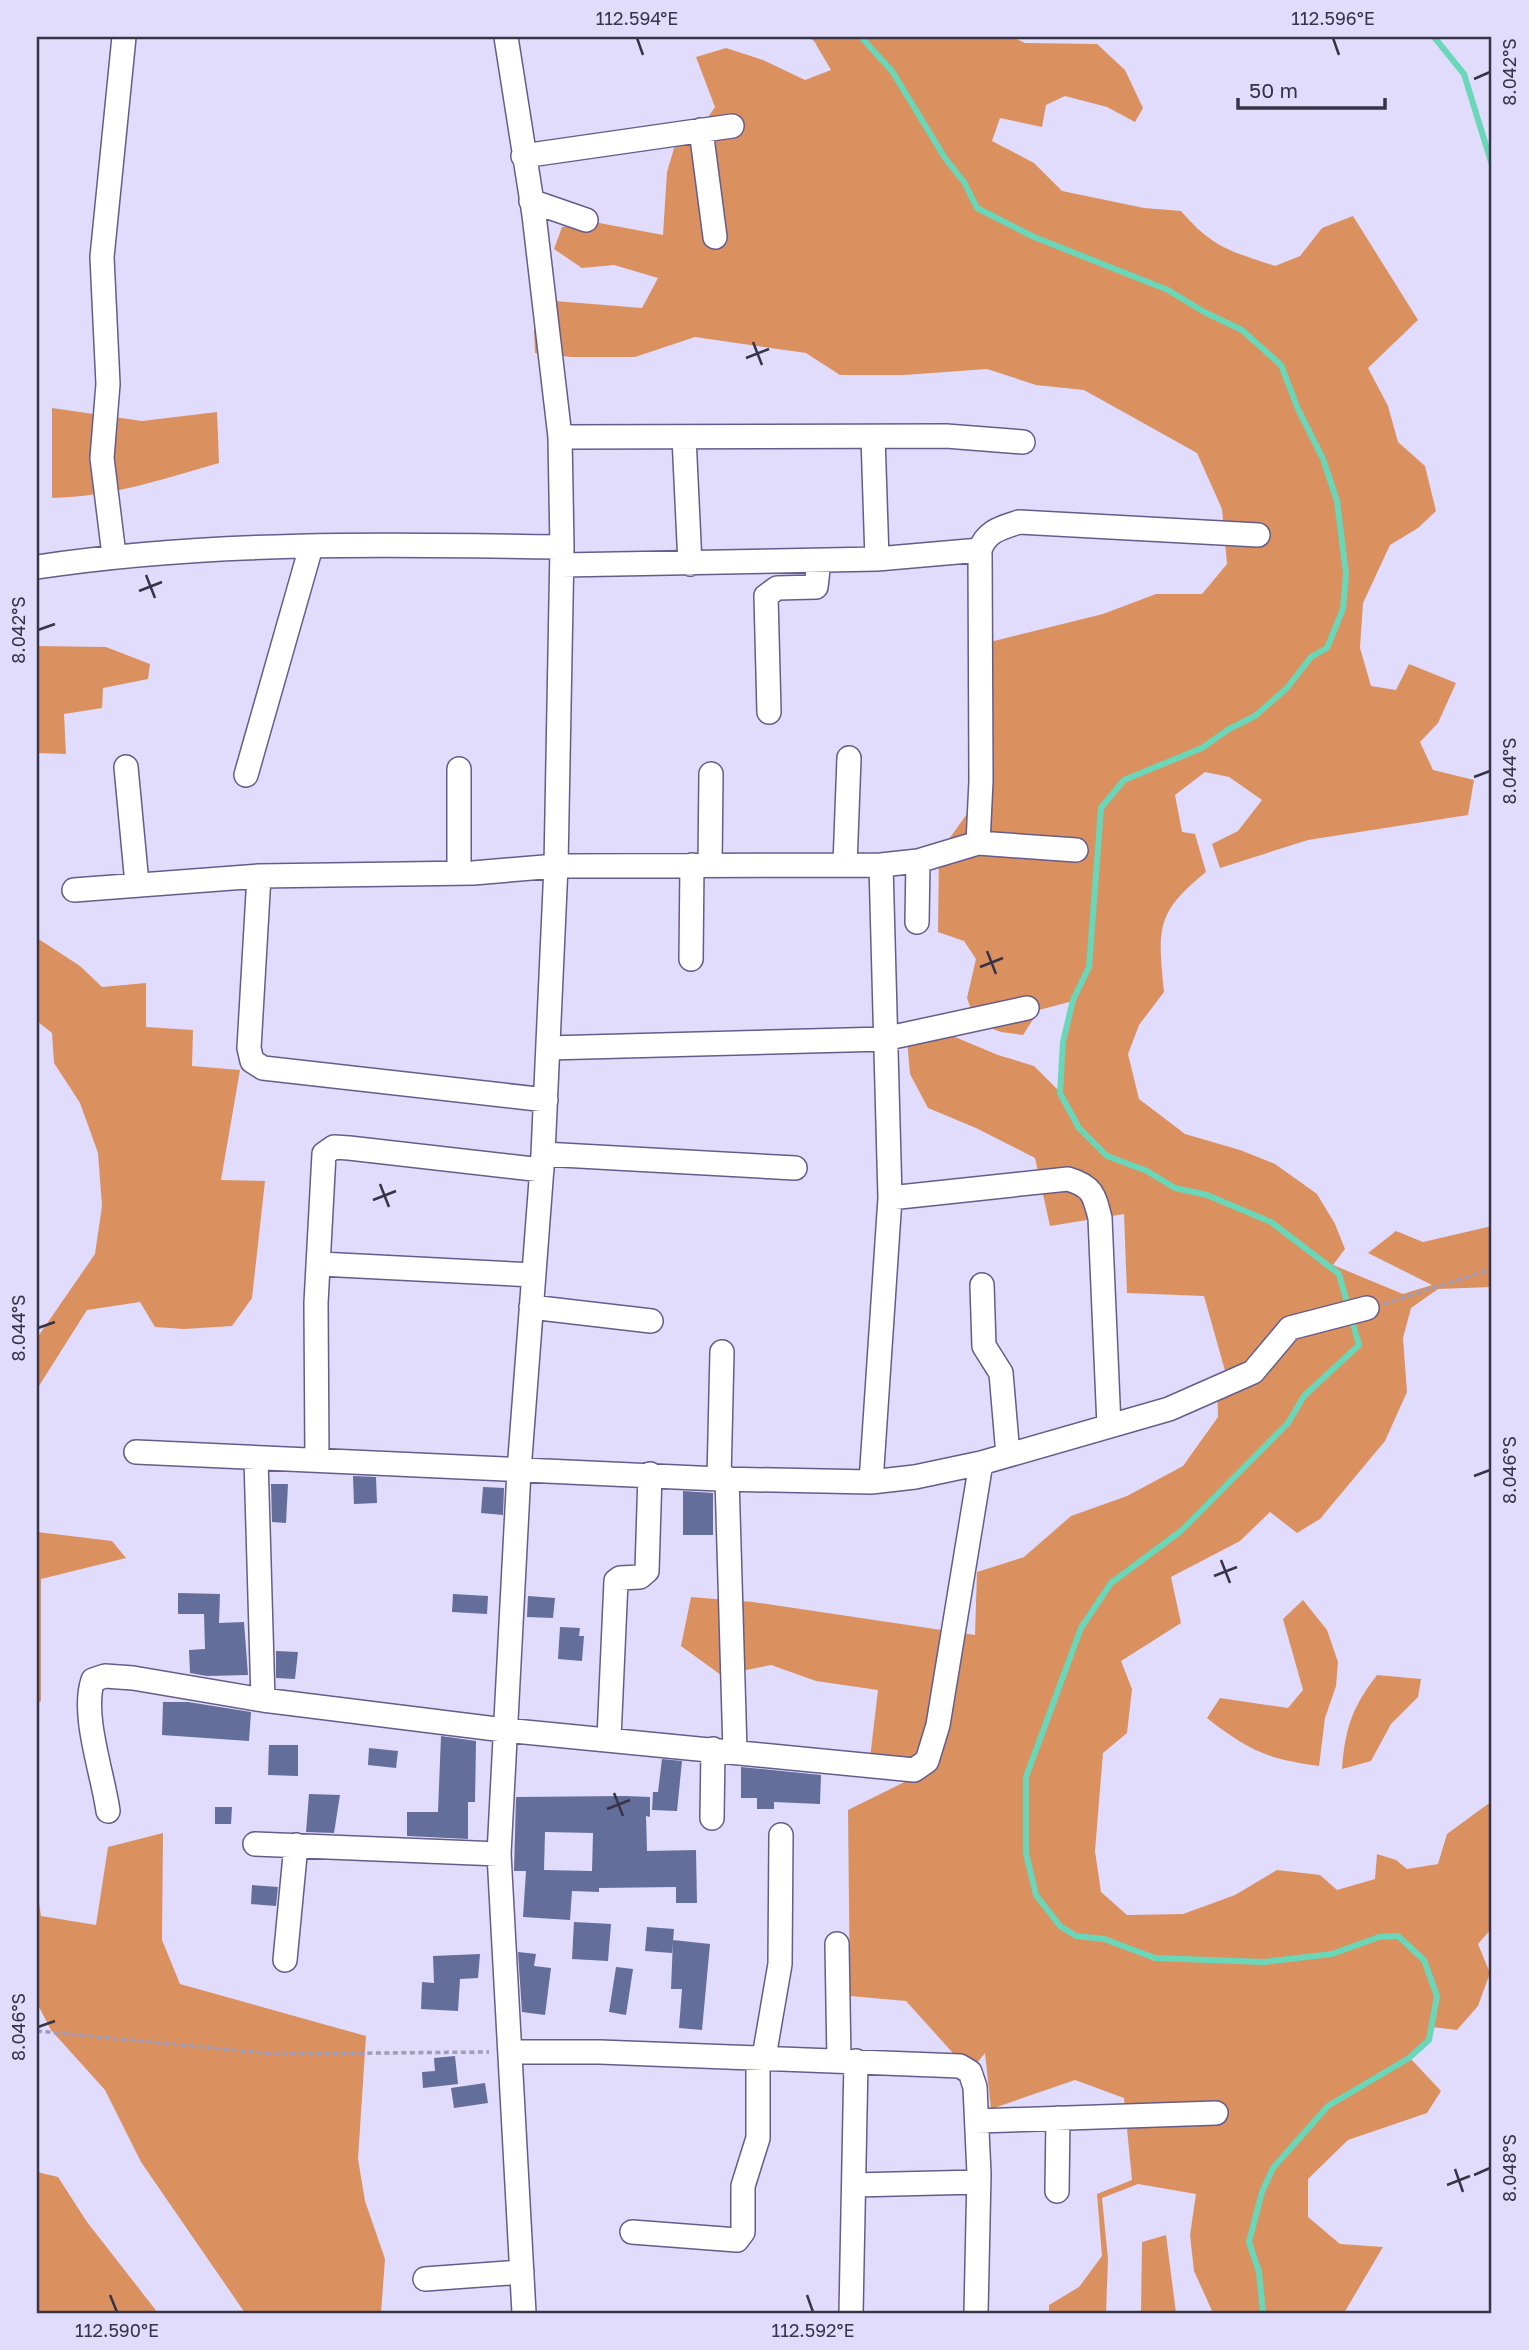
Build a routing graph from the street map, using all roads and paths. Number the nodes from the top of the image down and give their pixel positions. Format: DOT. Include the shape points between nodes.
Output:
graph roads {
  1 [pos="124,37"];
  2 [pos="506,37"];
  3 [pos="732,126"];
  4 [pos="701,130"];
  5 [pos="523,156"];
  6 [pos="531,201"];
  7 [pos="586,220"];
  8 [pos="715,237"];
  9 [pos="560,436"];
  10 [pos="684,437"];
  11 [pos="873,437"];
  12 [pos="1023,442"];
  13 [pos="1258,535"];
  14 [pos="311,547"];
  15 [pos="980,550"];
  16 [pos="114,555"];
  17 [pos="562,556"];
  18 [pos="877,559"];
  19 [pos="819,561"];
  20 [pos="690,564"];
  21 [pos="37,567"];
  22 [pos="769,712"];
  23 [pos="849,758"];
  24 [pos="126,767"];
  25 [pos="459,769"];
  26 [pos="711,774"];
  27 [pos="246,775"];
  28 [pos="978,843"];
  29 [pos="1076,850"];
  30 [pos="918,861"];
  31 [pos="845,864"];
  32 [pos="701,865"];
  33 [pos="556,866"];
  34 [pos="881,866"];
  35 [pos="459,873"];
  36 [pos="259,876"];
  37 [pos="137,884"];
  38 [pos="74,890"];
  39 [pos="917,922"];
  40 [pos="691,959"];
  41 [pos="1027,1008"];
  42 [pos="884,1039"];
  43 [pos="548,1048"];
  44 [pos="546,1100"];
  45 [pos="543,1162"];
  46 [pos="795,1168"];
  47 [pos="890,1198"];
  48 [pos="320,1264"];
  49 [pos="1492,1269"];
  50 [pos="534,1275"];
  51 [pos="982,1285"];
  52 [pos="531,1307"];
  53 [pos="1367,1308"];
  54 [pos="651,1321"];
  55 [pos="722,1352"];
  56 [pos="1109,1426"];
  57 [pos="136,1452"];
  58 [pos="1008,1455"];
  59 [pos="256,1458"];
  60 [pos="317,1460"];
  61 [pos="981,1463"];
  62 [pos="519,1471"];
  63 [pos="650,1474"];
  64 [pos="723,1479"];
  65 [pos="871,1482"];
  66 [pos="263,1700"];
  67 [pos="504,1730"];
  68 [pos="609,1738"];
  69 [pos="724,1750"];
  70 [pos="108,1811"];
  71 [pos="712,1818"];
  72 [pos="781,1835"];
  73 [pos="255,1844"];
  74 [pos="296,1845"];
  75 [pos="499,1854"];
  76 [pos="837,1944"];
  77 [pos="285,1960"];
  78 [pos="37,2031"];
  79 [pos="510,2052"];
  80 [pos="761,2057"];
  81 [pos="848,2061"];
  82 [pos="1216,2113"];
  83 [pos="1058,2118"];
  84 [pos="977,2121"];
  85 [pos="978,2182"];
  86 [pos="853,2185"];
  87 [pos="1057,2191"];
  88 [pos="632,2232"];
  89 [pos="522,2272"];
  90 [pos="425,2278"];
  91 [pos="524,2313"];
  92 [pos="851,2313"];
  93 [pos="976,2313"];
  1 -- 16 [label="street" via="102,257 108,384 102,458"];
  2 -- 5 [label="street"];
  3 -- 4 [label="street"];
  4 -- 5 [label="street"];
  4 -- 8 [label="street"];
  5 -- 6 [label="street"];
  6 -- 7 [label="street"];
  6 -- 9 [label="street"];
  9 -- 10 [label="street"];
  9 -- 17 [label="street"];
  10 -- 11 [label="street"];
  10 -- 20 [label="street"];
  11 -- 12 [label="street"];
  11 -- 18 [label="street"];
  13 -- 15 [label="street" via="1019,522 989,534"];
  14 -- 16 [label="street"];
  14 -- 17 [label="street"];
  14 -- 27 [label="street"];
  15 -- 18 [label="street"];
  15 -- 28 [label="street"];
  16 -- 21 [label="street"];
  17 -- 20 [label="street"];
  17 -- 33 [label="street"];
  18 -- 19 [label="street"];
  19 -- 20 [label="street"];
  19 -- 22 [label="street" via="816,587 777,588 765,596"];
  23 -- 31 [label="street"];
  24 -- 37 [label="street"];
  25 -- 35 [label="street"];
  26 -- 32 [label="street"];
  28 -- 29 [label="street"];
  28 -- 30 [label="street"];
  30 -- 34 [label="street"];
  30 -- 39 [label="street"];
  31 -- 32 [label="street"];
  31 -- 34 [label="street"];
  32 -- 33 [label="street"];
  32 -- 40 [label="street"];
  33 -- 35 [label="street"];
  33 -- 43 [label="street"];
  34 -- 42 [label="street"];
  35 -- 36 [label="street"];
  36 -- 37 [label="street"];
  36 -- 44 [label="street" via="252,1060 263,1068"];
  37 -- 38 [label="street"];
  41 -- 42 [label="street"];
  42 -- 43 [label="street"];
  42 -- 47 [label="street"];
  43 -- 44 [label="street"];
  44 -- 45 [label="street"];
  45 -- 46 [label="street"];
  45 -- 48 [label="street" via="334,1147 324,1154 321,1169"];
  45 -- 50 [label="street"];
  47 -- 56 [label="street" via="1068,1179 1085,1184 1100,1218"];
  47 -- 65 [label="street"];
  48 -- 50 [label="street"];
  48 -- 60 [label="street"];
  49 -- 53 [label="path"];
  50 -- 52 [label="street"];
  51 -- 58 [label="street" via="984,1346 1001,1373"];
  52 -- 54 [label="street"];
  52 -- 62 [label="street"];
  53 -- 56 [label="street" via="1290,1328 1253,1372 1229,1385"];
  55 -- 64 [label="street"];
  56 -- 58 [label="street"];
  57 -- 59 [label="street"];
  58 -- 61 [label="street"];
  59 -- 60 [label="street"];
  59 -- 66 [label="street"];
  60 -- 62 [label="street"];
  61 -- 65 [label="street"];
  61 -- 69 [label="street" via="955,1636 927,1761 914,1770 898,1771"];
  62 -- 63 [label="street"];
  62 -- 67 [label="street"];
  63 -- 64 [label="street"];
  63 -- 68 [label="street" via="647,1571 640,1577 616,1581"];
  64 -- 65 [label="street"];
  64 -- 69 [label="street"];
  66 -- 67 [label="street"];
  66 -- 70 [label="street" via="133,1678 93,1680 89,1691 93,1735"];
  67 -- 68 [label="street"];
  67 -- 75 [label="street"];
  68 -- 69 [label="street"];
  69 -- 71 [label="street"];
  72 -- 80 [label="street" via="780,1965"];
  73 -- 74 [label="street"];
  74 -- 75 [label="street"];
  74 -- 77 [label="street"];
  75 -- 79 [label="street"];
  76 -- 81 [label="street"];
  78 -- 79 [label="path" via="274,2054"];
  79 -- 80 [label="street"];
  79 -- 89 [label="street"];
  80 -- 81 [label="street"];
  80 -- 88 [label="street" via="758,2138 743,2186 743,2232 737,2241"];
  81 -- 84 [label="street" via="960,2066 973,2080"];
  81 -- 86 [label="street"];
  82 -- 83 [label="street"];
  83 -- 84 [label="street"];
  83 -- 87 [label="street"];
  84 -- 85 [label="street"];
  85 -- 86 [label="street"];
  85 -- 93 [label="street"];
  86 -- 92 [label="street"];
  89 -- 90 [label="street"];
  89 -- 91 [label="street"];
}
